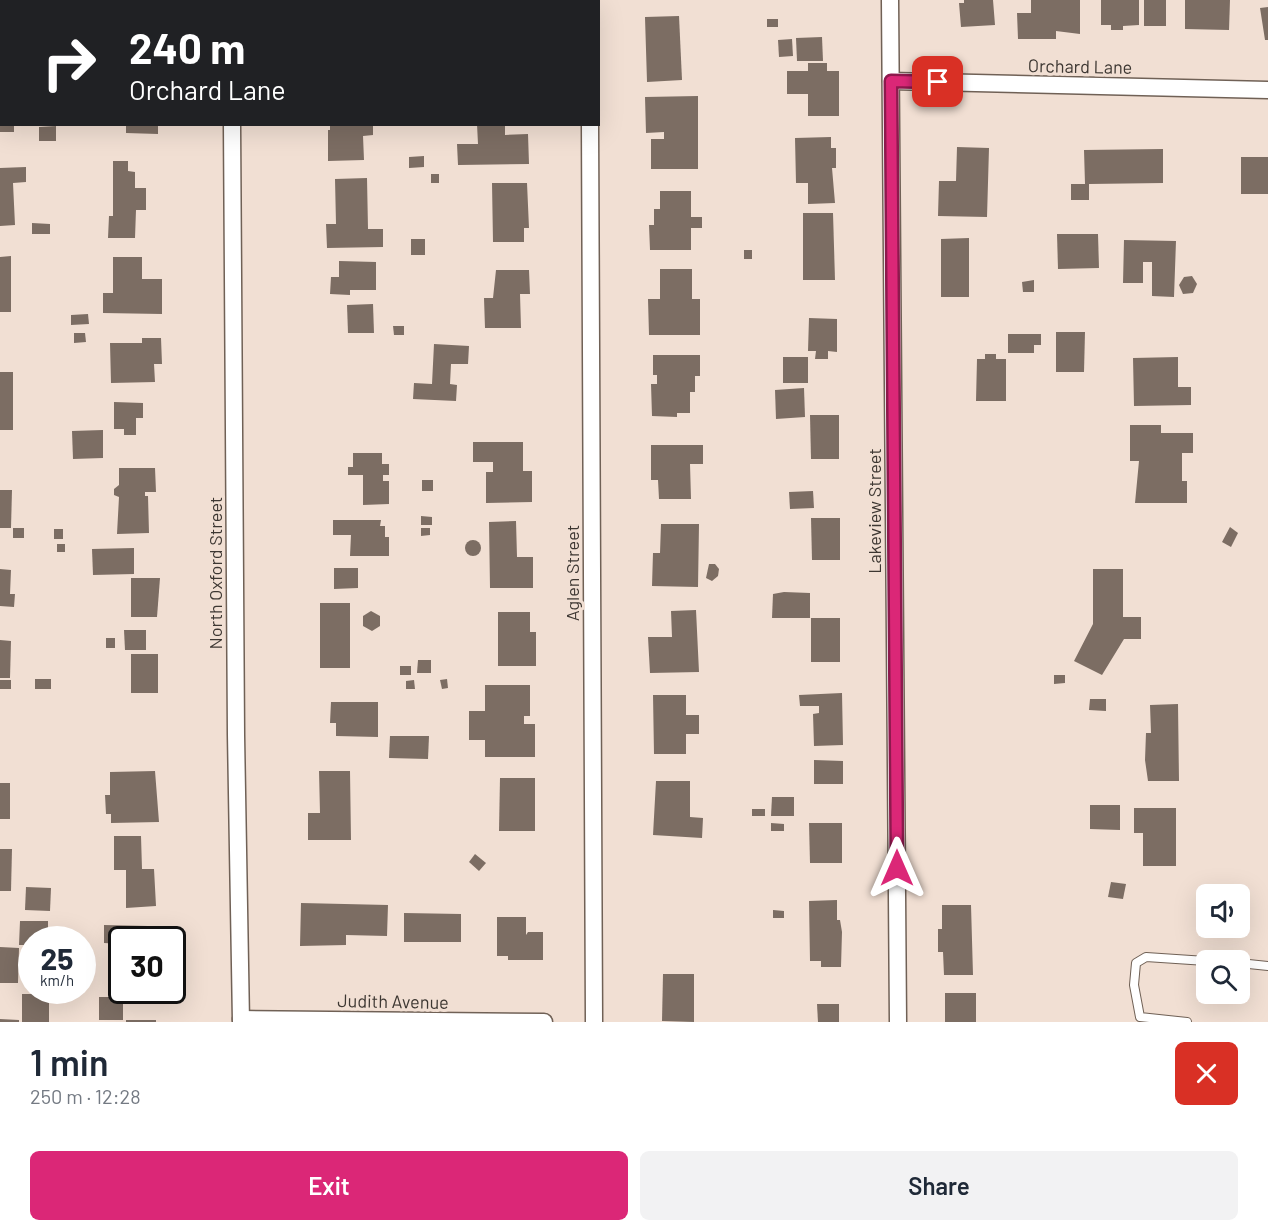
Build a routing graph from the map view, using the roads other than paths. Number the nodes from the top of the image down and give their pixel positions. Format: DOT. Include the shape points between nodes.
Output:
graph roads {
  1 [pos="890,0"];
  2 [pos="891,81"];
  3 [pos="1268,90"];
  4 [pos="232,126"];
  5 [pos="590,126"];
  6 [pos="1196,960"];
  7 [pos="1250,964"];
  8 [pos="1268,966"];
  9 [pos="241,1020"];
  10 [pos="544,1022"];
  11 [pos="594,1022"];
  12 [pos="898,1022"];
  13 [pos="1187,1022"];
  1 -- 2 [label="street, Lakeview Street"];
  2 -- 3 [label="street, Orchard Lane"];
  2 -- 12 [label="street, Lakeview Street"];
  4 -- 9 [label="street, North Oxford Street"];
  5 -- 11 [label="street, Aglen Street"];
  6 -- 13 [label="lane" via="1146,957 1136,963 1134,985 1140,1017"];
  7 -- 8 [label="lane"];
  9 -- 10 [label="street, Judith Avenue"];
}
